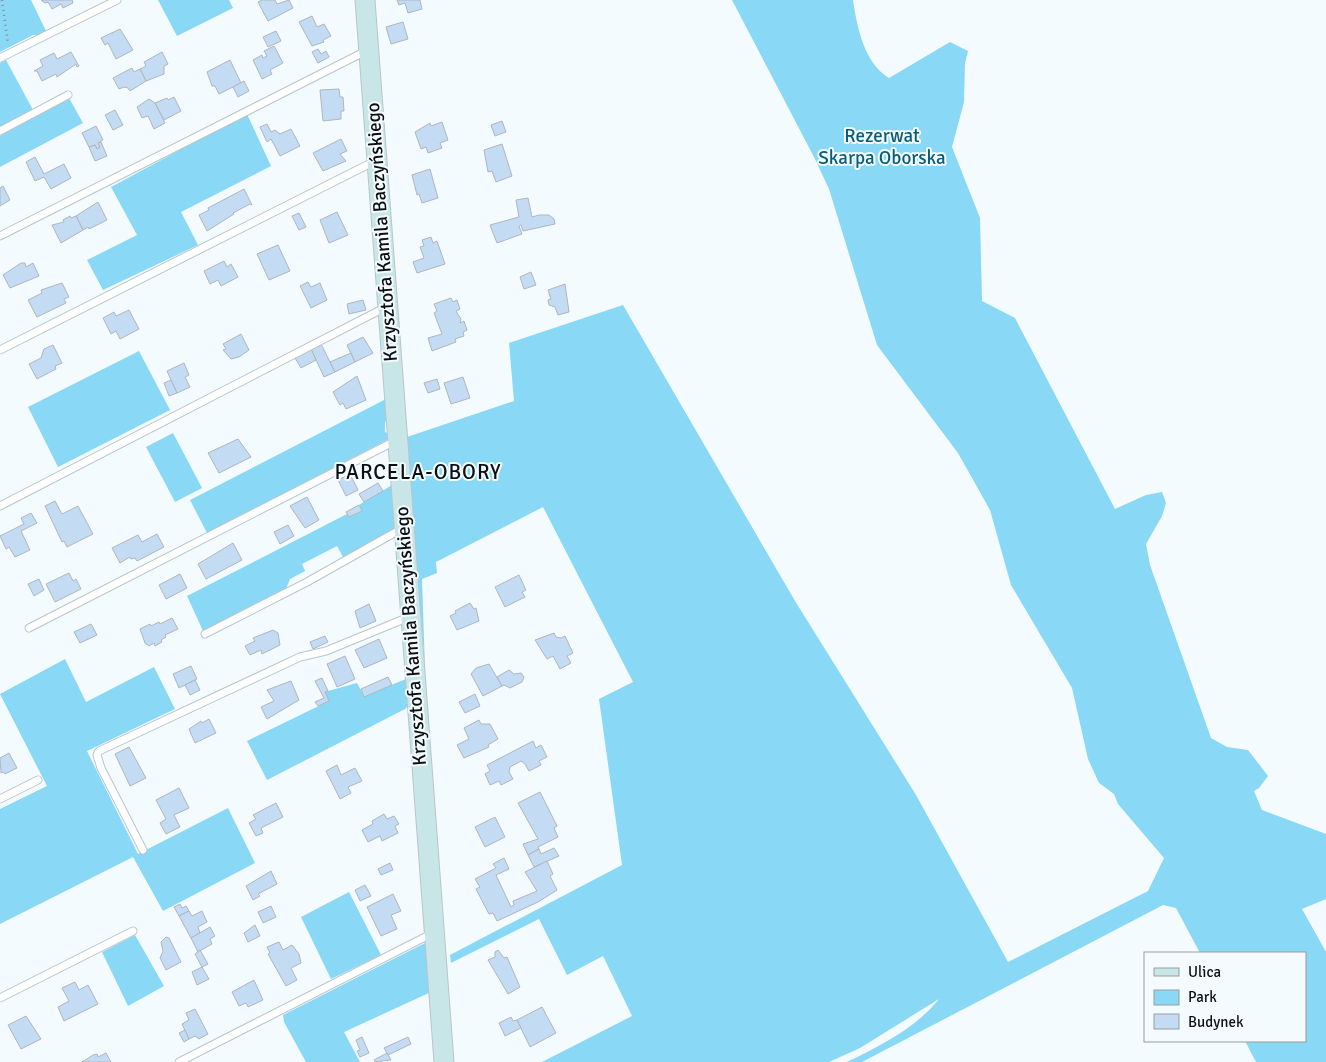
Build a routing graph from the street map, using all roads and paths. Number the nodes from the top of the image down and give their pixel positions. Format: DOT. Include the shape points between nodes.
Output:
graph roads {
  1 [pos="2,0"];
  2 [pos="116,0"];
  3 [pos="364,0"];
  4 [pos="369,50"];
  5 [pos="12,52"];
  6 [pos="0,58"];
  7 [pos="68,96"];
  8 [pos="0,132"];
  9 [pos="377,160"];
  10 [pos="0,236"];
  11 [pos="388,306"];
  12 [pos="0,350"];
  13 [pos="397,440"];
  14 [pos="0,506"];
  15 [pos="403,528"];
  16 [pos="410,617"];
  17 [pos="29,628"];
  18 [pos="205,634"];
  19 [pos="38,780"];
  20 [pos="0,799"];
  21 [pos="143,850"];
  22 [pos="133,931"];
  23 [pos="434,932"];
  24 [pos="0,998"];
  25 [pos="179,1062"];
  26 [pos="444,1062"];
  1 -- 5 [label="path" via="6,40"];
  2 -- 5 [label="lane"];
  3 -- 4 [label="street, Krzysztofa Kamila Baczyńskiego"];
  4 -- 9 [label="street, Krzysztofa Kamila Baczyńskiego"];
  4 -- 10 [label="lane"];
  5 -- 6 [label="lane"];
  7 -- 8 [label="lane"];
  9 -- 11 [label="street, Krzysztofa Kamila Baczyńskiego"];
  9 -- 12 [label="lane"];
  11 -- 13 [label="street, Krzysztofa Kamila Baczyńskiego"];
  11 -- 14 [label="lane"];
  13 -- 15 [label="street, Krzysztofa Kamila Baczyńskiego"];
  13 -- 17 [label="lane"];
  15 -- 16 [label="street, Krzysztofa Kamila Baczyńskiego"];
  15 -- 18 [label="lane"];
  16 -- 21 [label="lane" via="326,651 300,657 99,751 98,760"];
  16 -- 23 [label="street, Krzysztofa Kamila Baczyńskiego"];
  19 -- 20 [label="lane"];
  22 -- 24 [label="lane"];
  23 -- 25 [label="lane"];
  23 -- 26 [label="street, Krzysztofa Kamila Baczyńskiego"];
}
